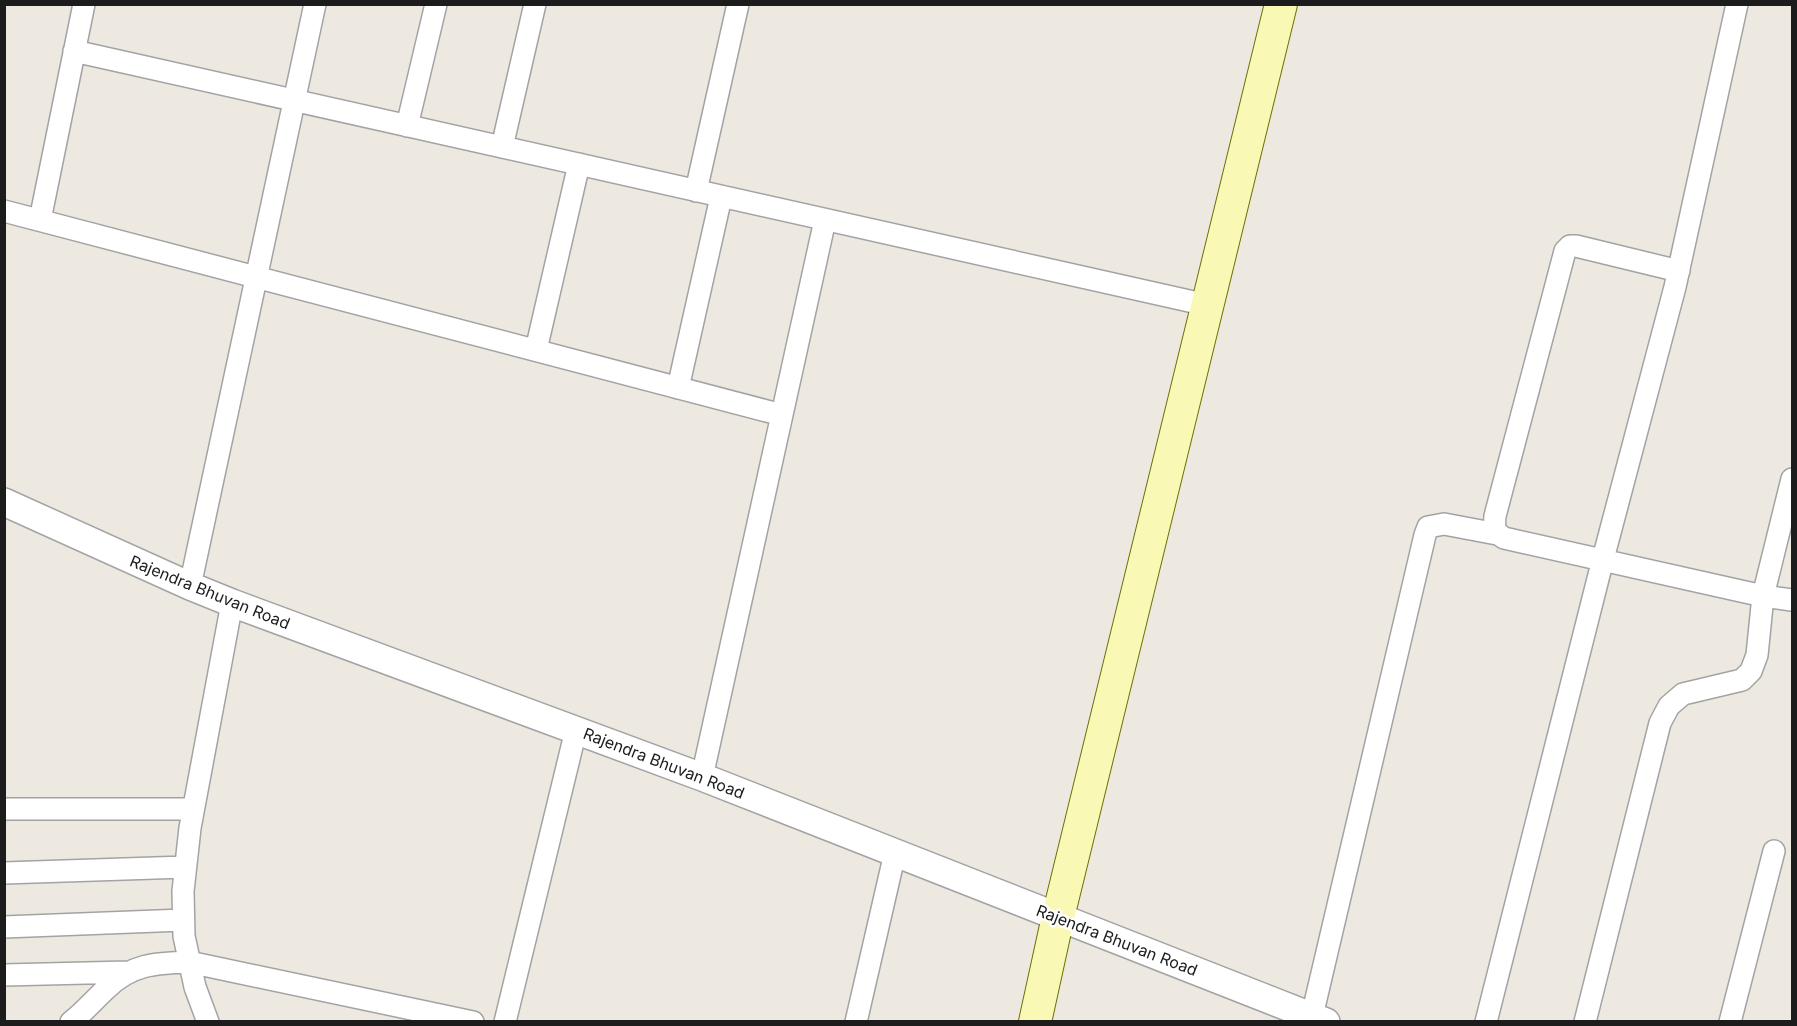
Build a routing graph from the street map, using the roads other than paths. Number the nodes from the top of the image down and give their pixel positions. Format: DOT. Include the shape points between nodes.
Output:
graph roads {
  1 [pos="84,4"];
  2 [pos="315,4"];
  3 [pos="436,4"];
  4 [pos="535,4"];
  5 [pos="738,4"];
  6 [pos="1281,4"];
  7 [pos="1737,4"];
  8 [pos="74,51"];
  9 [pos="294,100"];
  10 [pos="408,126"];
  11 [pos="502,147"];
  12 [pos="579,164"];
  13 [pos="696,191"];
  14 [pos="721,196"];
  15 [pos="4,211"];
  16 [pos="825,219"];
  17 [pos="40,220"];
  18 [pos="1679,271"];
  19 [pos="256,277"];
  20 [pos="1207,305"];
  21 [pos="536,350"];
  22 [pos="678,388"];
  23 [pos="782,415"];
  24 [pos="1792,479"];
  25 [pos="4,502"];
  26 [pos="1497,534"];
  27 [pos="1603,559"];
  28 [pos="190,586"];
  29 [pos="1763,596"];
  30 [pos="1792,600"];
  31 [pos="232,603"];
  32 [pos="576,730"];
  33 [pos="702,777"];
  34 [pos="4,808"];
  35 [pos="193,809"];
  36 [pos="1774,851"];
  37 [pos="895,853"];
  38 [pos="185,867"];
  39 [pos="4,873"];
  40 [pos="1058,917"];
  41 [pos="183,920"];
  42 [pos="4,927"];
  43 [pos="189,962"];
  44 [pos="128,972"];
  45 [pos="4,975"];
  46 [pos="1319,1019"];
  47 [pos="71,1022"];
  48 [pos="208,1022"];
  49 [pos="473,1022"];
  50 [pos="505,1022"];
  51 [pos="856,1022"];
  52 [pos="1035,1022"];
  53 [pos="1486,1022"];
  54 [pos="1585,1022"];
  55 [pos="1730,1022"];
  1 -- 8 [label="street"];
  2 -- 9 [label="street"];
  3 -- 10 [label="street"];
  4 -- 11 [label="street"];
  5 -- 13 [label="street"];
  6 -- 20 [label="main road"];
  7 -- 18 [label="street"];
  8 -- 9 [label="street"];
  8 -- 17 [label="street"];
  9 -- 10 [label="street"];
  9 -- 19 [label="street"];
  10 -- 11 [label="street"];
  11 -- 12 [label="street"];
  12 -- 13 [label="street"];
  12 -- 21 [label="street"];
  13 -- 14 [label="street"];
  14 -- 16 [label="street"];
  14 -- 22 [label="street"];
  15 -- 17 [label="street"];
  16 -- 20 [label="street"];
  16 -- 23 [label="street"];
  17 -- 19 [label="street"];
  18 -- 26 [label="street" via="1576,246 1565,251 1495,516"];
  18 -- 27 [label="street"];
  19 -- 21 [label="street"];
  19 -- 28 [label="street"];
  20 -- 40 [label="main road"];
  21 -- 22 [label="street"];
  22 -- 23 [label="street"];
  23 -- 33 [label="street"];
  24 -- 29 [label="street"];
  25 -- 28 [label="street, Rajendra Bhuvan Road"];
  26 -- 27 [label="street"];
  26 -- 46 [label="street" via="1444,524 1428,527 1425,535"];
  27 -- 29 [label="street"];
  27 -- 53 [label="street"];
  28 -- 31 [label="street, Rajendra Bhuvan Road"];
  29 -- 30 [label="street"];
  29 -- 54 [label="street" via="1757,655 1751,671 1742,680 1683,694 1669,706 1660,723"];
  31 -- 32 [label="street, Rajendra Bhuvan Road"];
  31 -- 35 [label="street"];
  32 -- 33 [label="street, Rajendra Bhuvan Road"];
  32 -- 50 [label="street"];
  33 -- 37 [label="street, Rajendra Bhuvan Road"];
  34 -- 35 [label="street"];
  35 -- 38 [label="street"];
  36 -- 55 [label="street"];
  37 -- 40 [label="street, Rajendra Bhuvan Road"];
  37 -- 51 [label="street"];
  38 -- 39 [label="street"];
  38 -- 41 [label="street"];
  40 -- 46 [label="street, Rajendra Bhuvan Road"];
  40 -- 52 [label="main road"];
  41 -- 42 [label="street"];
  41 -- 43 [label="street"];
  43 -- 44 [label="street" via="159,963"];
  43 -- 48 [label="street"];
  43 -- 49 [label="street"];
  44 -- 45 [label="street"];
  44 -- 47 [label="street"];
}
